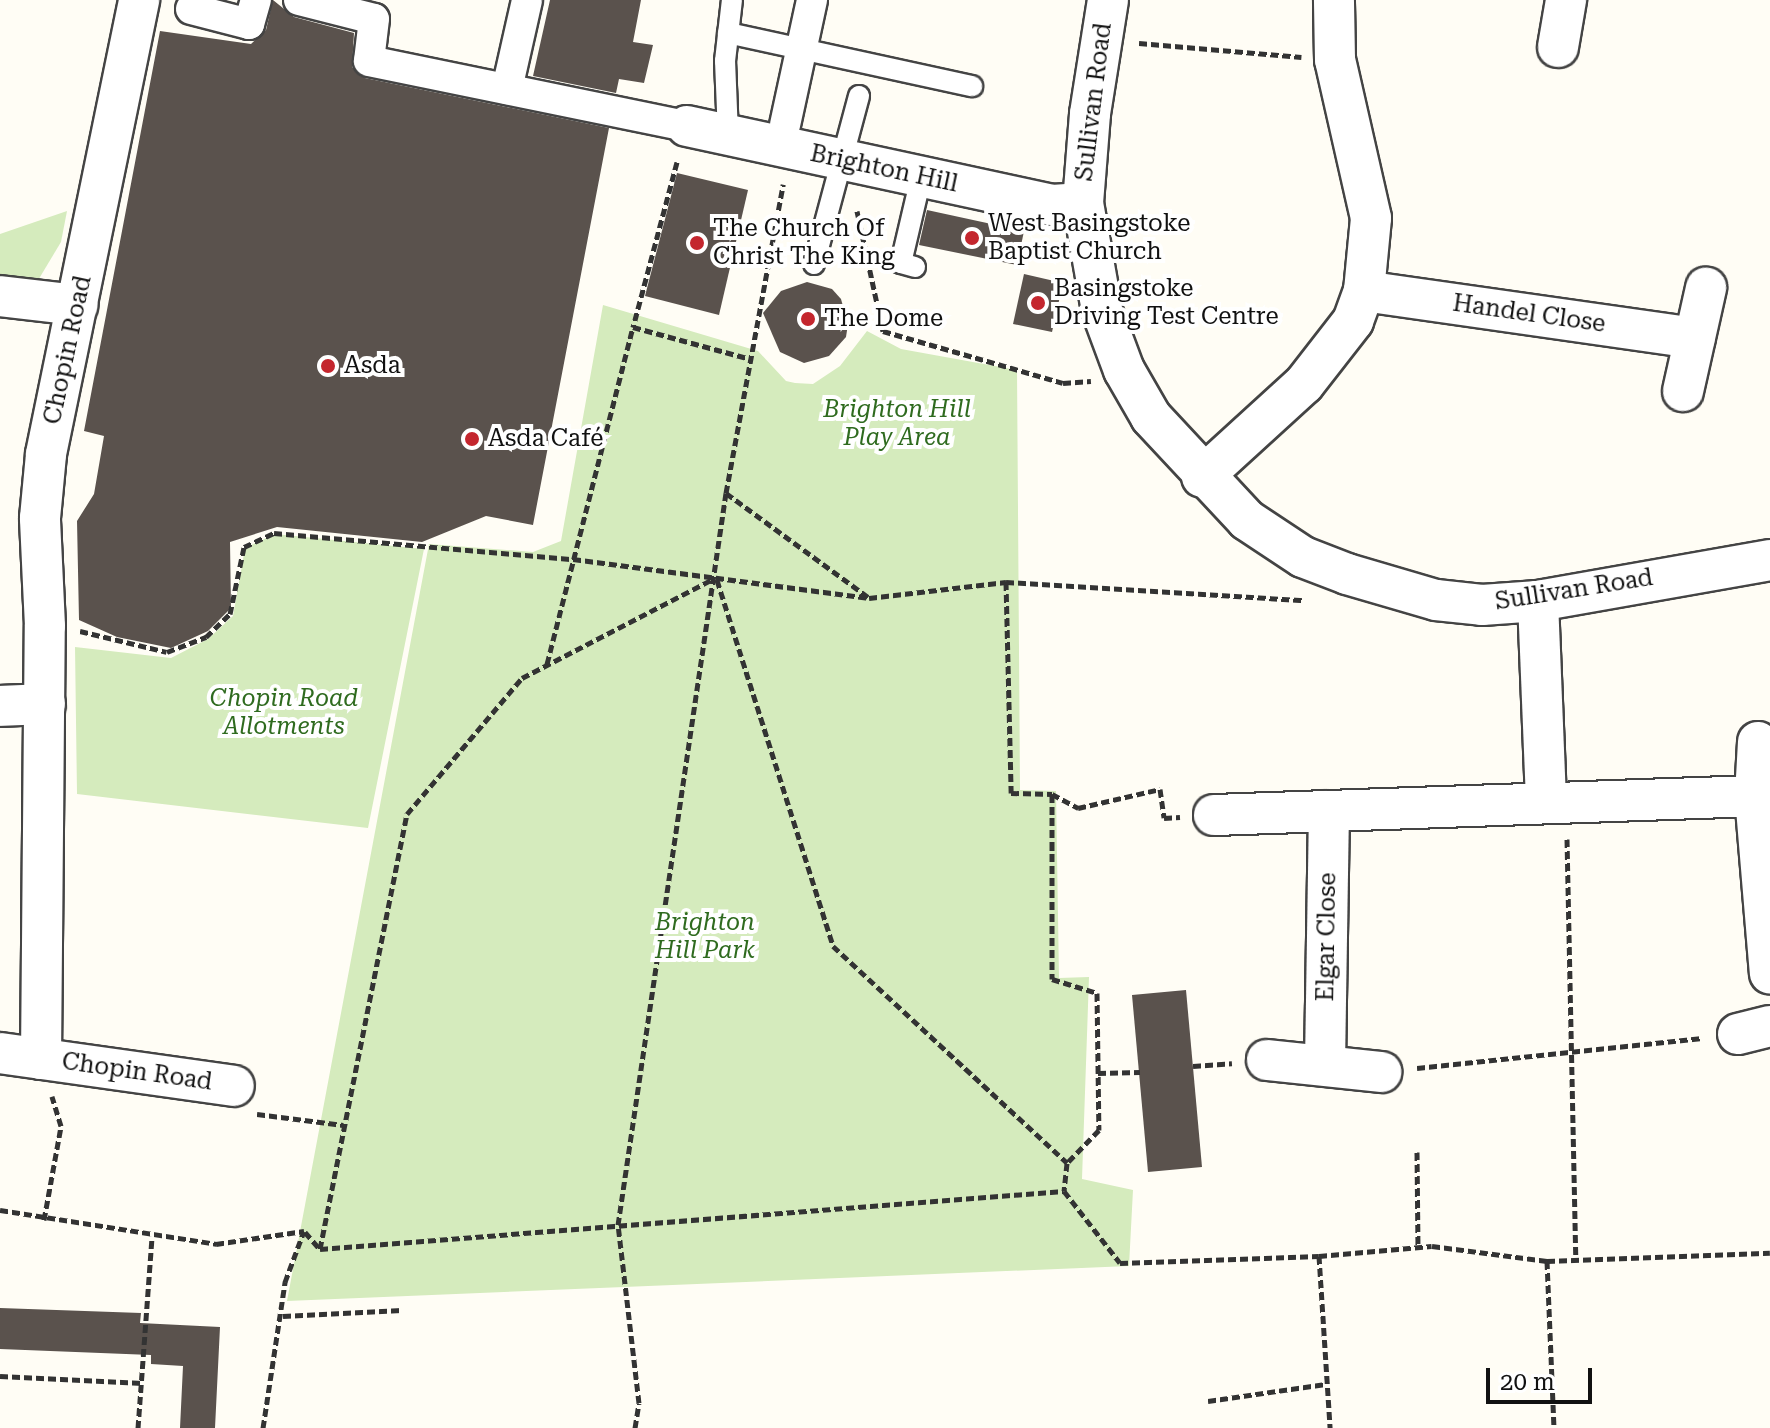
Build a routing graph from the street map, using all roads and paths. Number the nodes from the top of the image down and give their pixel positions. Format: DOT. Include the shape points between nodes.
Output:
graph roads {
  1 [pos="139,0"];
  2 [pos="256,0"];
  3 [pos="527,0"];
  4 [pos="732,0"];
  5 [pos="812,0"];
  6 [pos="1108,0"];
  7 [pos="1334,0"];
  8 [pos="1566,0"];
  9 [pos="318,5"];
  10 [pos="191,9"];
  11 [pos="728,33"];
  12 [pos="1123,42"];
  13 [pos="1558,47"];
  14 [pos="802,49"];
  15 [pos="1335,60"];
  16 [pos="972,86"];
  17 [pos="507,89"];
  18 [pos="859,96"];
  19 [pos="785,125"];
  20 [pos="687,126"];
  21 [pos="728,135"];
  22 [pos="842,160"];
  23 [pos="786,169"];
  24 [pos="921,178"];
  25 [pos="1083,203"];
  26 [pos="857,207"];
  27 [pos="814,264"];
  28 [pos="915,267"];
  29 [pos="1706,288"];
  30 [pos="1364,291"];
  31 [pos="0,296"];
  32 [pos="77,305"];
  33 [pos="633,327"];
  34 [pos="1695,338"];
  35 [pos="751,359"];
  36 [pos="1104,380"];
  37 [pos="1683,391"];
  38 [pos="1202,477"];
  39 [pos="726,493"];
  40 [pos="573,559"];
  41 [pos="1770,560"];
  42 [pos="716,577"];
  43 [pos="1006,582"];
  44 [pos="869,598"];
  45 [pos="1322,601"];
  46 [pos="1538,601"];
  47 [pos="76,630"];
  48 [pos="547,665"];
  49 [pos="45,704"];
  50 [pos="0,706"];
  51 [pos="1758,742"];
  52 [pos="1052,794"];
  53 [pos="1755,796"];
  54 [pos="1557,803"];
  55 [pos="1329,811"];
  56 [pos="1214,815"];
  57 [pos="1770,973"];
  58 [pos="1754,1030"];
  59 [pos="1569,1052"];
  60 [pos="0,1053"];
  61 [pos="41,1059"];
  62 [pos="1267,1060"];
  63 [pos="1325,1064"];
  64 [pos="1140,1072"];
  65 [pos="1381,1072"];
  66 [pos="1098,1073"];
  67 [pos="234,1086"];
  68 [pos="343,1125"];
  69 [pos="61,1126"];
  70 [pos="1417,1152"];
  71 [pos="1067,1163"];
  72 [pos="1064,1191"];
  73 [pos="0,1210"];
  74 [pos="44,1220"];
  75 [pos="618,1225"];
  76 [pos="304,1231"];
  77 [pos="152,1237"];
  78 [pos="1418,1246"];
  79 [pos="320,1249"];
  80 [pos="1770,1253"];
  81 [pos="1319,1256"];
  82 [pos="1576,1259"];
  83 [pos="1547,1261"];
  84 [pos="402,1310"];
  85 [pos="283,1316"];
  86 [pos="0,1376"];
  87 [pos="143,1383"];
  88 [pos="1326,1384"];
  89 [pos="1208,1401"];
  90 [pos="138,1428"];
  91 [pos="263,1428"];
  92 [pos="635,1428"];
  93 [pos="1330,1428"];
  94 [pos="1554,1428"];
  1 -- 32 [label="street, Chopin Road"];
  2 -- 10 [label="street" via="249,24"];
  3 -- 17 [label="street"];
  4 -- 11 [label="lane"];
  5 -- 14 [label="street"];
  6 -- 25 [label="street, Sullivan Road"];
  7 -- 15 [label="street"];
  8 -- 13 [label="street"];
  9 -- 17 [label="street" via="374,19 369,61"];
  11 -- 14 [label="lane"];
  11 -- 21 [label="lane"];
  12 -- 15 [label="path"];
  14 -- 16 [label="lane"];
  14 -- 19 [label="street"];
  15 -- 30 [label="street" via="1371,218"];
  17 -- 20 [label="street"];
  18 -- 22 [label="lane"];
  20 -- 21 [label="street, Brighton Hill"];
  20 -- 33 [label="path"];
  21 -- 22 [label="street, Brighton Hill"];
  22 -- 24 [label="street, Brighton Hill"];
  22 -- 27 [label="lane"];
  23 -- 35 [label="path"];
  24 -- 25 [label="street, Brighton Hill" via="1052,205"];
  24 -- 28 [label="lane" via="901,263"];
  25 -- 38 [label="street, Sullivan Road" via="1102,311 1124,370 1151,417"];
  26 -- 36 [label="path" via="883,331 1063,383"];
  29 -- 34 [label="street"];
  30 -- 34 [label="street, Handel Close"];
  30 -- 38 [label="street" via="1353,321 1304,384"];
  31 -- 32 [label="street"];
  32 -- 49 [label="street, Chopin Road" via="46,454 40,518"];
  33 -- 35 [label="path"];
  33 -- 40 [label="path"];
  34 -- 37 [label="street"];
  35 -- 39 [label="path"];
  38 -- 46 [label="street, Sullivan Road" via="1247,520 1303,557 1347,574 1436,600 1482,605"];
  39 -- 42 [label="path"];
  39 -- 44 [label="path"];
  40 -- 42 [label="path"];
  40 -- 47 [label="path" via="274,533 244,547 230,614 206,637 167,652"];
  40 -- 48 [label="path"];
  41 -- 46 [label="street, Sullivan Road"];
  42 -- 44 [label="path"];
  42 -- 48 [label="path"];
  42 -- 71 [label="path" via="833,946"];
  42 -- 75 [label="path"];
  43 -- 44 [label="path"];
  43 -- 45 [label="path"];
  43 -- 52 [label="path" via="1011,793"];
  46 -- 54 [label="street"];
  48 -- 68 [label="path" via="522,678 407,814"];
  49 -- 50 [label="street"];
  49 -- 61 [label="street, Chopin Road"];
  51 -- 53 [label="street"];
  52 -- 56 [label="path" via="1078,808 1160,789 1164,818"];
  52 -- 66 [label="path" via="1052,979 1097,993"];
  53 -- 54 [label="street"];
  53 -- 57 [label="street"];
  54 -- 55 [label="street"];
  54 -- 59 [label="path"];
  55 -- 56 [label="street"];
  55 -- 63 [label="street, Elgar Close"];
  58 -- 59 [label="path"];
  59 -- 65 [label="path"];
  59 -- 82 [label="path"];
  60 -- 61 [label="street, Chopin Road"];
  61 -- 67 [label="street, Chopin Road"];
  62 -- 63 [label="street"];
  63 -- 65 [label="street"];
  64 -- 66 [label="path"];
  66 -- 71 [label="path" via="1099,1130"];
  67 -- 68 [label="path" via="228,1110"];
  68 -- 79 [label="path"];
  69 -- 74 [label="path"];
  70 -- 78 [label="path"];
  71 -- 72 [label="path"];
  72 -- 75 [label="path"];
  72 -- 81 [label="path" via="1120,1263"];
  73 -- 74 [label="path"];
  74 -- 77 [label="path"];
  75 -- 79 [label="path"];
  75 -- 92 [label="path" via="639,1403"];
  76 -- 77 [label="path" via="216,1244"];
  76 -- 79 [label="path"];
  76 -- 85 [label="path" via="285,1282"];
  77 -- 87 [label="path"];
  78 -- 81 [label="path"];
  78 -- 83 [label="path"];
  80 -- 82 [label="path"];
  81 -- 88 [label="path"];
  82 -- 83 [label="path"];
  83 -- 94 [label="path"];
  84 -- 85 [label="path"];
  85 -- 91 [label="path"];
  86 -- 87 [label="path"];
  87 -- 90 [label="path"];
  88 -- 89 [label="path"];
  88 -- 93 [label="path"];
}
